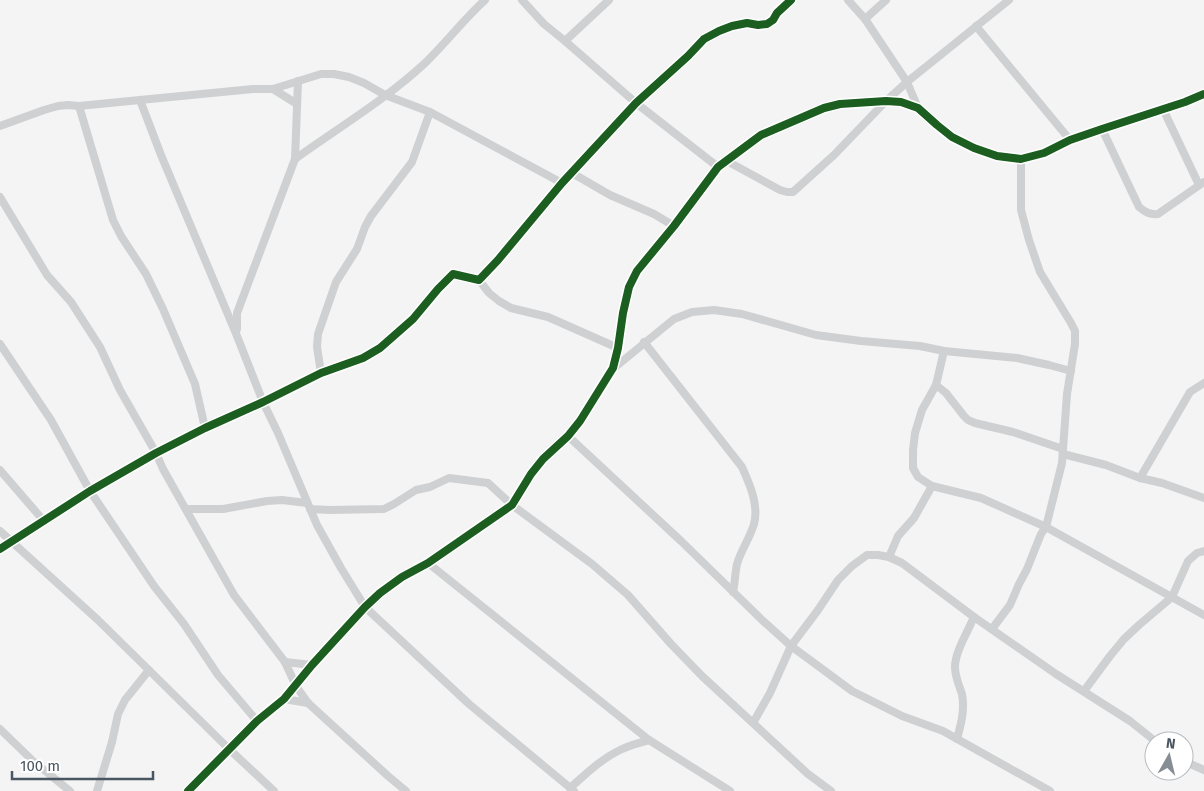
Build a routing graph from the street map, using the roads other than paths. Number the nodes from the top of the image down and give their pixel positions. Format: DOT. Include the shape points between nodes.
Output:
graph roads {
  1 [pos="485,0"];
  2 [pos="522,0"];
  3 [pos="609,0"];
  4 [pos="791,0"];
  5 [pos="848,0"];
  6 [pos="886,0"];
  7 [pos="1008,0"];
  8 [pos="865,19"];
  9 [pos="976,26"];
  10 [pos="565,41"];
  11 [pos="298,81"];
  12 [pos="907,82"];
  13 [pos="273,89"];
  14 [pos="1204,94"];
  15 [pos="385,95"];
  16 [pos="140,100"];
  17 [pos="1204,100"];
  18 [pos="886,101"];
  19 [pos="1185,102"];
  20 [pos="636,103"];
  21 [pos="297,104"];
  22 [pos="79,106"];
  23 [pos="918,108"];
  24 [pos="1163,109"];
  25 [pos="430,112"];
  26 [pos="0,126"];
  27 [pos="1102,129"];
  28 [pos="1070,140"];
  29 [pos="295,159"];
  30 [pos="1021,159"];
  31 [pos="725,160"];
  32 [pos="718,167"];
  33 [pos="572,173"];
  34 [pos="562,183"];
  35 [pos="1201,183"];
  36 [pos="0,197"];
  37 [pos="674,226"];
  38 [pos="479,280"];
  39 [pos="237,336"];
  40 [pos="644,342"];
  41 [pos="0,344"];
  42 [pos="618,348"];
  43 [pos="944,351"];
  44 [pos="613,368"];
  45 [pos="1071,371"];
  46 [pos="321,373"];
  47 [pos="1204,383"];
  48 [pos="936,385"];
  49 [pos="263,402"];
  50 [pos="205,428"];
  51 [pos="568,436"];
  52 [pos="1063,452"];
  53 [pos="156,453"];
  54 [pos="0,470"];
  55 [pos="1140,478"];
  56 [pos="932,486"];
  57 [pos="90,491"];
  58 [pos="1204,498"];
  59 [pos="512,505"];
  60 [pos="309,506"];
  61 [pos="186,509"];
  62 [pos="43,520"];
  63 [pos="1046,527"];
  64 [pos="0,531"];
  65 [pos="11,541"];
  66 [pos="0,549"];
  67 [pos="1204,551"];
  68 [pos="889,557"];
  69 [pos="428,563"];
  70 [pos="734,592"];
  71 [pos="1172,597"];
  72 [pos="365,607"];
  73 [pos="1204,615"];
  74 [pos="974,617"];
  75 [pos="992,629"];
  76 [pos="790,646"];
  77 [pos="285,662"];
  78 [pos="312,665"];
  79 [pos="149,670"];
  80 [pos="296,686"];
  81 [pos="1084,691"];
  82 [pos="284,699"];
  83 [pos="308,703"];
  84 [pos="257,721"];
  85 [pos="753,723"];
  86 [pos="0,729"];
  87 [pos="1144,732"];
  88 [pos="957,739"];
  89 [pos="649,740"];
  90 [pos="229,749"];
  91 [pos="572,789"];
  92 [pos="70,791"];
  93 [pos="96,791"];
  94 [pos="188,791"];
  95 [pos="274,791"];
  96 [pos="406,791"];
  97 [pos="730,791"];
  98 [pos="831,791"];
  99 [pos="1050,791"];
  1 -- 15 [label="street" via="424,64"];
  2 -- 10 [label="street"];
  3 -- 10 [label="street"];
  4 -- 20 [label="street" via="768,24 732,26 704,40"];
  5 -- 8 [label="street"];
  6 -- 8 [label="street"];
  7 -- 9 [label="street"];
  8 -- 12 [label="street"];
  9 -- 12 [label="street"];
  9 -- 28 [label="street"];
  10 -- 20 [label="street"];
  11 -- 13 [label="street"];
  11 -- 15 [label="street" via="334,74 364,83"];
  11 -- 21 [label="street"];
  12 -- 18 [label="street"];
  12 -- 23 [label="street"];
  13 -- 16 [label="street"];
  13 -- 21 [label="street"];
  14 -- 19 [label="street"];
  15 -- 25 [label="street"];
  15 -- 29 [label="street"];
  16 -- 22 [label="street"];
  16 -- 39 [label="street"];
  17 -- 19 [label="street"];
  18 -- 23 [label="street"];
  18 -- 31 [label="street" via="824,108 761,135"];
  18 -- 31 [label="street" via="793,192 780,190"];
  19 -- 24 [label="street"];
  20 -- 32 [label="street"];
  20 -- 33 [label="street"];
  21 -- 29 [label="street"];
  22 -- 26 [label="street" via="58,106"];
  22 -- 50 [label="street" via="114,220 163,309 195,384"];
  23 -- 30 [label="street" via="952,137 974,148 997,156"];
  24 -- 27 [label="street"];
  24 -- 35 [label="street"];
  25 -- 34 [label="street"];
  25 -- 46 [label="street" via="412,162 371,216 357,249 336,282 318,334"];
  27 -- 28 [label="street"];
  27 -- 35 [label="street" via="1138,207 1144,211 1158,214"];
  28 -- 30 [label="street" via="1044,153"];
  29 -- 39 [label="street" via="240,305"];
  30 -- 45 [label="street" via="1021,210 1029,240 1040,272 1075,330"];
  31 -- 32 [label="street"];
  32 -- 37 [label="street"];
  33 -- 34 [label="street"];
  33 -- 37 [label="street"];
  34 -- 38 [label="street"];
  36 -- 53 [label="street" via="47,275 71,302 100,347"];
  37 -- 42 [label="street" via="637,271 629,287"];
  38 -- 42 [label="street" via="499,301 511,308 548,317"];
  38 -- 46 [label="street" via="453,274 413,319 380,348 363,358"];
  39 -- 49 [label="street"];
  40 -- 43 [label="street" via="674,319 692,312 714,310 742,314 816,335"];
  40 -- 44 [label="street"];
  40 -- 70 [label="street" via="742,467 749,483 754,500 754,523 737,565"];
  41 -- 57 [label="street" via="51,420"];
  42 -- 44 [label="street"];
  43 -- 45 [label="street" via="1017,358"];
  43 -- 48 [label="street"];
  44 -- 51 [label="street"];
  45 -- 52 [label="street"];
  46 -- 49 [label="street"];
  47 -- 55 [label="street" via="1190,392"];
  48 -- 52 [label="street" via="968,420 1013,432"];
  48 -- 56 [label="street" via="922,410 913,450 913,468 918,477"];
  49 -- 50 [label="street"];
  49 -- 60 [label="street"];
  50 -- 53 [label="street"];
  51 -- 59 [label="street" via="543,458"];
  51 -- 70 [label="street"];
  52 -- 55 [label="street"];
  52 -- 63 [label="street"];
  53 -- 57 [label="street"];
  53 -- 61 [label="street"];
  54 -- 62 [label="street"];
  55 -- 58 [label="street"];
  56 -- 63 [label="street" via="981,498"];
  56 -- 68 [label="street" via="914,518 898,536"];
  57 -- 62 [label="street"];
  57 -- 84 [label="street" via="218,675"];
  59 -- 60 [label="street" via="488,483 446,478 416,490 384,509 329,510"];
  59 -- 69 [label="street"];
  59 -- 85 [label="street" via="628,595 702,676"];
  60 -- 61 [label="street" via="282,500 223,510"];
  60 -- 72 [label="street" via="336,560"];
  61 -- 77 [label="street" via="234,595"];
  62 -- 65 [label="street"];
  63 -- 71 [label="street"];
  63 -- 75 [label="street" via="1010,604"];
  64 -- 65 [label="street"];
  65 -- 66 [label="street"];
  65 -- 79 [label="street"];
  67 -- 71 [label="street" via="1188,561"];
  68 -- 74 [label="street" via="902,563"];
  68 -- 76 [label="street" via="867,555 852,566"];
  69 -- 72 [label="street" via="402,577"];
  69 -- 89 [label="street"];
  70 -- 76 [label="street"];
  71 -- 73 [label="street"];
  71 -- 81 [label="street" via="1124,639"];
  72 -- 78 [label="street"];
  72 -- 91 [label="street" via="469,704"];
  74 -- 75 [label="street"];
  74 -- 88 [label="street" via="955,666 964,704"];
  75 -- 81 [label="street"];
  76 -- 85 [label="street"];
  76 -- 88 [label="street" via="852,691"];
  77 -- 78 [label="street"];
  77 -- 80 [label="street"];
  78 -- 80 [label="street"];
  79 -- 90 [label="street"];
  79 -- 93 [label="street" via="118,714"];
  80 -- 82 [label="street"];
  80 -- 83 [label="street"];
  81 -- 87 [label="street"];
  82 -- 83 [label="street"];
  82 -- 84 [label="street"];
  83 -- 96 [label="street"];
  84 -- 90 [label="street"];
  85 -- 98 [label="street"];
  86 -- 92 [label="street"];
  88 -- 99 [label="street"];
  89 -- 91 [label="street" via="608,756"];
  89 -- 97 [label="street"];
  90 -- 94 [label="street"];
  90 -- 95 [label="street"];
}
